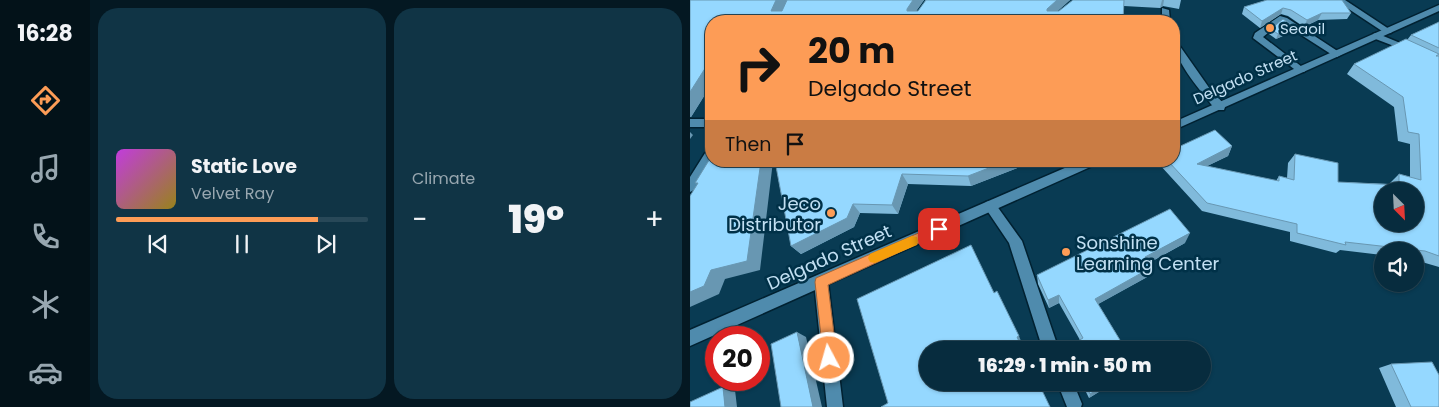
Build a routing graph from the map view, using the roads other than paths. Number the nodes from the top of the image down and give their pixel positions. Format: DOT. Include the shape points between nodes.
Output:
graph roads {
  1 [pos="1339,0"];
  2 [pos="1439,8"];
  3 [pos="1165,10"];
  4 [pos="1165,15"];
  5 [pos="1388,31"];
  6 [pos="1376,36"];
  7 [pos="1180,53"];
  8 [pos="1337,54"];
  9 [pos="1439,62"];
  10 [pos="1301,70"];
  11 [pos="1220,107"];
  12 [pos="690,123"];
  13 [pos="705,123"];
  14 [pos="1180,124"];
  15 [pos="705,163"];
  16 [pos="1079,167"];
  17 [pos="690,187"];
  18 [pos="990,206"];
  19 [pos="821,282"];
  20 [pos="690,338"];
  21 [pos="1048,341"];
  22 [pos="1069,391"];
  23 [pos="1074,404"];
  24 [pos="835,407"];
  1 -- 5 [label="street"];
  2 -- 5 [label="street, Delgado Street"];
  3 -- 4 [label="street"];
  5 -- 6 [label="street, Delgado Street"];
  6 -- 8 [label="street, Delgado Street"];
  6 -- 9 [label="street"];
  7 -- 11 [label="street"];
  8 -- 10 [label="street, Delgado Street"];
  8 -- 10 [label="street" via="1280,19 1258,35"];
  10 -- 11 [label="street, Delgado Street"];
  11 -- 14 [label="street, Delgado Street"];
  12 -- 13 [label="street"];
  15 -- 17 [label="street"];
  16 -- 18 [label="street, Delgado Street"];
  18 -- 19 [label="street, Delgado Street"];
  18 -- 21 [label="street" via="1015,241"];
  19 -- 20 [label="street, Delgado Street"];
  19 -- 24 [label="street"];
  22 -- 23 [label="street"];
}
